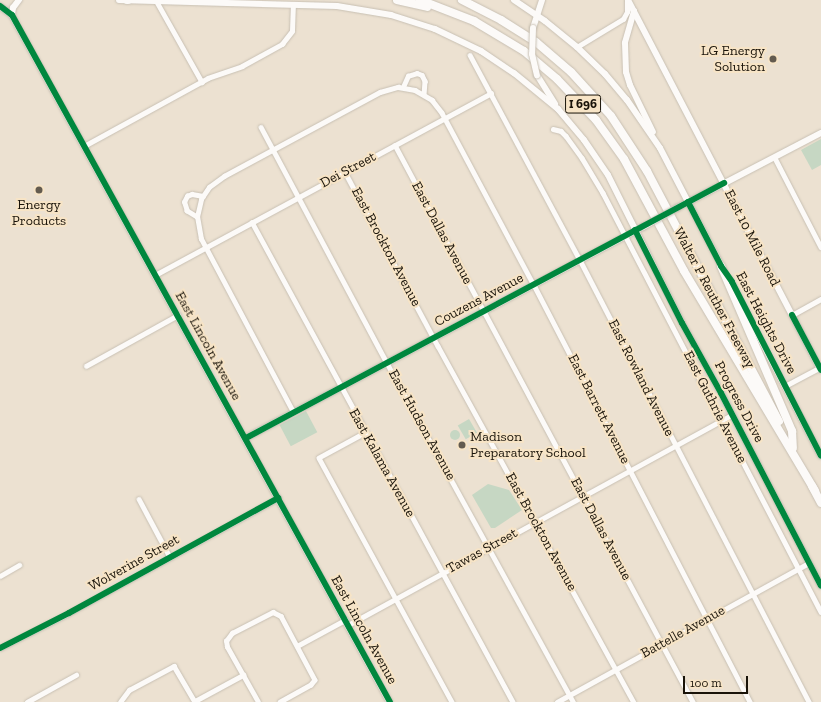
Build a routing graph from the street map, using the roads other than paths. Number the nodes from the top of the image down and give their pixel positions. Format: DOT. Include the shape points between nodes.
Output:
graph roads {
  1 [pos="19,0"];
  2 [pos="118,0"];
  3 [pos="128,0"];
  4 [pos="397,0"];
  5 [pos="420,0"];
  6 [pos="462,0"];
  7 [pos="514,0"];
  8 [pos="542,0"];
  9 [pos="628,0"];
  10 [pos="158,2"];
  11 [pos="293,5"];
  12 [pos="0,6"];
  13 [pos="442,7"];
  14 [pos="634,11"];
  15 [pos="12,15"];
  16 [pos="537,15"];
  17 [pos="577,47"];
  18 [pos="470,55"];
  19 [pos="202,82"];
  20 [pos="403,87"];
  21 [pos="491,93"];
  22 [pos="424,94"];
  23 [pos="558,109"];
  24 [pos="445,118"];
  25 [pos="261,127"];
  26 [pos="552,129"];
  27 [pos="821,133"];
  28 [pos="395,145"];
  29 [pos="84,146"];
  30 [pos="660,148"];
  31 [pos="273,150"];
  32 [pos="775,158"];
  33 [pos="345,172"];
  34 [pos="724,183"];
  35 [pos="203,196"];
  36 [pos="299,197"];
  37 [pos="688,202"];
  38 [pos="197,217"];
  39 [pos="252,222"];
  40 [pos="635,230"];
  41 [pos="626,235"];
  42 [pos="206,247"];
  43 [pos="821,247"];
  44 [pos="580,260"];
  45 [pos="721,266"];
  46 [pos="155,275"];
  47 [pos="534,285"];
  48 [pos="821,299"];
  49 [pos="483,312"];
  50 [pos="178,315"];
  51 [pos="792,315"];
  52 [pos="434,338"];
  53 [pos="388,363"];
  54 [pos="86,366"];
  55 [pos="820,369"];
  56 [pos="785,386"];
  57 [pos="340,388"];
  58 [pos="293,412"];
  59 [pos="732,415"];
  60 [pos="722,420"];
  61 [pos="365,433"];
  62 [pos="246,438"];
  63 [pos="676,445"];
  64 [pos="794,448"];
  65 [pos="821,456"];
  66 [pos="630,470"];
  67 [pos="814,491"];
  68 [pos="584,496"];
  69 [pos="278,498"];
  70 [pos="138,499"];
  71 [pos="821,503"];
  72 [pos="535,522"];
  73 [pos="488,547"];
  74 [pos="170,557"];
  75 [pos="809,563"];
  76 [pos="19,565"];
  77 [pos="799,568"];
  78 [pos="442,573"];
  79 [pos="0,576"];
  80 [pos="821,586"];
  81 [pos="753,594"];
  82 [pos="395,598"];
  83 [pos="821,612"];
  84 [pos="707,619"];
  85 [pos="346,622"];
  86 [pos="662,644"];
  87 [pos="297,646"];
  88 [pos="0,648"];
  89 [pos="616,670"];
  90 [pos="76,675"];
  91 [pos="243,675"];
  92 [pos="570,695"];
  93 [pos="28,702"];
  94 [pos="120,702"];
  95 [pos="195,702"];
  96 [pos="258,702"];
  97 [pos="280,702"];
  98 [pos="390,702"];
  99 [pos="452,702"];
  100 [pos="513,702"];
  101 [pos="557,702"];
  102 [pos="573,702"];
  103 [pos="634,702"];
  104 [pos="693,702"];
  105 [pos="750,702"];
  106 [pos="809,702"];
  1 -- 15 [label="street" via="13,8"];
  2 -- 3 [label="main road, Progress Drive"];
  3 -- 10 [label="main road, Progress Drive"];
  4 -- 13 [label="highway"];
  5 -- 13 [label="highway, Walter P Reuther Freeway / I 696"];
  6 -- 64 [label="highway, Walter P Reuther Freeway / I 696" via="501,20 542,47 585,85 611,116 644,164"];
  7 -- 16 [label="main road, East Heights Drive"];
  8 -- 16 [label="main road"];
  9 -- 14 [label="main road, East 10 Mile Road"];
  9 -- 17 [label="street" via="625,17"];
  10 -- 11 [label="main road, Progress Drive"];
  10 -- 19 [label="street"];
  11 -- 19 [label="street" via="292,31 282,44 242,66"];
  11 -- 23 [label="main road, Progress Drive" via="368,10 435,29 500,63"];
  12 -- 15 [label="street, East Lincoln Avenue"];
  13 -- 67 [label="highway, Walter P Reuther Freeway / I 696" via="474,21 524,51 580,101 608,135 624,159 684,271"];
  14 -- 30 [label="main road" via="624,49 626,72"];
  14 -- 34 [label="main road, East 10 Mile Road"];
  15 -- 29 [label="street, East Lincoln Avenue"];
  16 -- 17 [label="main road, East Heights Drive"];
  16 -- 23 [label="main road, bridge" via="533,28 532,54 537,75"];
  17 -- 30 [label="main road, East Heights Drive" via="618,89"];
  18 -- 21 [label="street, East Rowland Avenue"];
  19 -- 29 [label="street"];
  20 -- 22 [label="street"];
  20 -- 22 [label="street" via="408,76 417,73 422,75 425,81"];
  20 -- 31 [label="street" via="380,92"];
  21 -- 24 [label="street, Dei Street"];
  21 -- 44 [label="street, East Rowland Avenue"];
  22 -- 24 [label="street, East Barrett Avenue" via="436,103"];
  23 -- 40 [label="main road, Progress Drive" via="598,159"];
  24 -- 28 [label="street, Dei Street"];
  24 -- 47 [label="street, East Barrett Avenue"];
  25 -- 31 [label="street, East Hudson Avenue"];
  26 -- 41 [label="street, East Guthrie Avenue" via="563,133 582,158"];
  27 -- 32 [label="street, Couzens Avenue"];
  28 -- 33 [label="street, Dei Street"];
  28 -- 49 [label="street, East Dallas Avenue"];
  29 -- 46 [label="street, East Lincoln Avenue"];
  30 -- 37 [label="main road, East Heights Drive"];
  31 -- 35 [label="street" via="219,179"];
  31 -- 36 [label="street, East Hudson Avenue"];
  32 -- 34 [label="street, Couzens Avenue"];
  32 -- 43 [label="street"];
  33 -- 36 [label="street, Dei Street"];
  33 -- 52 [label="street, East Brockton Avenue"];
  34 -- 37 [label="street, Couzens Avenue"];
  34 -- 51 [label="main road, East 10 Mile Road"];
  35 -- 38 [label="street"];
  35 -- 38 [label="street" via="192,194 187,196 184,202 187,211"];
  36 -- 39 [label="street, Dei Street"];
  36 -- 53 [label="street, East Hudson Avenue"];
  37 -- 40 [label="street, Couzens Avenue, bridge"];
  37 -- 45 [label="main road, East Heights Drive"];
  38 -- 42 [label="street" via="199,232"];
  39 -- 42 [label="street, Dei Street"];
  39 -- 57 [label="street, East Kalama Avenue"];
  40 -- 41 [label="street, Couzens Avenue"];
  40 -- 59 [label="main road, Progress Drive"];
  41 -- 44 [label="street, Couzens Avenue"];
  41 -- 60 [label="street, East Guthrie Avenue"];
  42 -- 46 [label="street, Dei Street"];
  42 -- 58 [label="street"];
  44 -- 47 [label="street, Couzens Avenue"];
  44 -- 63 [label="street, East Rowland Avenue"];
  45 -- 56 [label="main road, East Heights Drive" via="732,282"];
  45 -- 64 [label="highway" via="792,431"];
  46 -- 50 [label="street, East Lincoln Avenue"];
  47 -- 49 [label="street, Couzens Avenue"];
  47 -- 66 [label="street, East Barrett Avenue"];
  48 -- 51 [label="street"];
  49 -- 52 [label="street, Couzens Avenue"];
  49 -- 68 [label="street, East Dallas Avenue"];
  50 -- 54 [label="street"];
  50 -- 62 [label="street, East Lincoln Avenue"];
  51 -- 55 [label="main road, East 10 Mile Road"];
  52 -- 53 [label="street, Couzens Avenue"];
  52 -- 72 [label="street, East Brockton Avenue"];
  53 -- 57 [label="street, Couzens Avenue"];
  53 -- 73 [label="street, East Hudson Avenue"];
  55 -- 56 [label="street"];
  56 -- 65 [label="main road, East Heights Drive"];
  57 -- 58 [label="street, Couzens Avenue"];
  57 -- 61 [label="street, East Kalama Avenue"];
  58 -- 62 [label="street, Couzens Avenue"];
  59 -- 60 [label="street, Tawas Street"];
  59 -- 75 [label="main road, Progress Drive"];
  60 -- 63 [label="street, Tawas Street"];
  60 -- 77 [label="street, East Guthrie Avenue"];
  61 -- 78 [label="street, East Kalama Avenue"];
  61 -- 82 [label="street" via="319,458"];
  62 -- 69 [label="street, East Lincoln Avenue"];
  63 -- 66 [label="street, Tawas Street"];
  63 -- 81 [label="street, East Rowland Avenue"];
  64 -- 67 [label="highway, Walter P Reuther Freeway / I 696"];
  66 -- 68 [label="street, Tawas Street"];
  66 -- 84 [label="street, East Barrett Avenue"];
  67 -- 71 [label="highway, Walter P Reuther Freeway / I 696"];
  68 -- 72 [label="street, Tawas Street"];
  68 -- 86 [label="street, East Dallas Avenue"];
  69 -- 74 [label="street, Wolverine Street"];
  69 -- 85 [label="street, East Lincoln Avenue"];
  70 -- 74 [label="street"];
  72 -- 73 [label="street, Tawas Street"];
  72 -- 89 [label="street, East Brockton Avenue"];
  73 -- 78 [label="street, Tawas Street"];
  73 -- 92 [label="street, East Hudson Avenue"];
  74 -- 88 [label="street, Wolverine Street"];
  75 -- 77 [label="street, Battelle Avenue"];
  75 -- 80 [label="main road, Progress Drive"];
  76 -- 79 [label="street"];
  77 -- 81 [label="street, Battelle Avenue"];
  77 -- 83 [label="street, East Guthrie Avenue"];
  78 -- 82 [label="street, Tawas Street"];
  78 -- 100 [label="street, East Kalama Avenue"];
  81 -- 84 [label="street, Battelle Avenue"];
  81 -- 106 [label="street, East Rowland Avenue"];
  82 -- 85 [label="street, Tawas Street"];
  82 -- 99 [label="street"];
  84 -- 86 [label="street, Battelle Avenue"];
  84 -- 105 [label="street, East Barrett Avenue"];
  85 -- 87 [label="street, Tawas Street"];
  85 -- 98 [label="street, East Lincoln Avenue"];
  86 -- 89 [label="street, Battelle Avenue"];
  86 -- 104 [label="street, East Dallas Avenue"];
  87 -- 91 [label="street" via="277,613 271,612 230,635 226,641"];
  87 -- 97 [label="street" via="314,682"];
  89 -- 92 [label="street, Battelle Avenue"];
  89 -- 103 [label="street, East Brockton Avenue"];
  90 -- 93 [label="street"];
  91 -- 95 [label="street"];
  91 -- 96 [label="street"];
  92 -- 101 [label="street, Battelle Avenue"];
  92 -- 102 [label="street, East Hudson Avenue"];
  94 -- 95 [label="street" via="132,688 174,666"];
}
